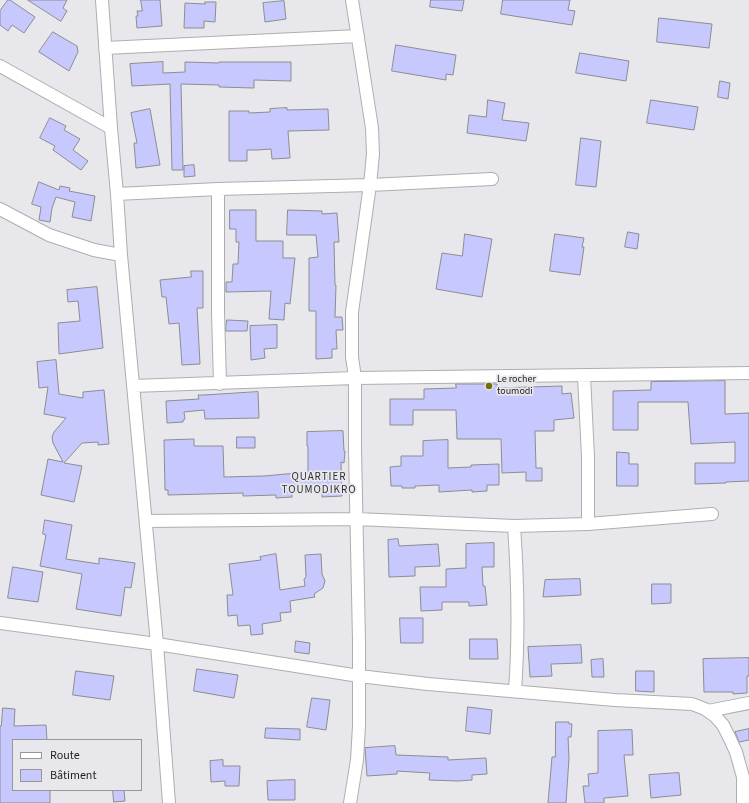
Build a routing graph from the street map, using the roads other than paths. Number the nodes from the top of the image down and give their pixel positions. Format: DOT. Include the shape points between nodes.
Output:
graph roads {
  1 [pos="102,0"];
  2 [pos="352,0"];
  3 [pos="358,36"];
  4 [pos="105,48"];
  5 [pos="0,66"];
  6 [pos="111,128"];
  7 [pos="492,179"];
  8 [pos="370,185"];
  9 [pos="218,189"];
  10 [pos="117,194"];
  11 [pos="0,209"];
  12 [pos="121,255"];
  13 [pos="749,372"];
  14 [pos="584,376"];
  15 [pos="355,378"];
  16 [pos="220,384"];
  17 [pos="133,386"];
  18 [pos="712,514"];
  19 [pos="357,520"];
  20 [pos="146,521"];
  21 [pos="588,524"];
  22 [pos="514,526"];
  23 [pos="0,623"];
  24 [pos="157,644"];
  25 [pos="359,676"];
  26 [pos="515,691"];
  27 [pos="749,704"];
  28 [pos="708,711"];
  29 [pos="169,803"];
  30 [pos="350,803"];
  31 [pos="743,803"];
  1 -- 4 [label="street"];
  2 -- 3 [label="street"];
  3 -- 4 [label="street"];
  3 -- 8 [label="street" via="372,128"];
  4 -- 6 [label="street"];
  5 -- 6 [label="street"];
  6 -- 10 [label="street"];
  7 -- 8 [label="street"];
  8 -- 9 [label="street"];
  8 -- 15 [label="street" via="352,312 352,357"];
  9 -- 10 [label="street"];
  9 -- 16 [label="street"];
  10 -- 12 [label="street"];
  11 -- 12 [label="street" via="49,235 94,250"];
  12 -- 17 [label="street"];
  13 -- 14 [label="street"];
  14 -- 15 [label="street"];
  14 -- 21 [label="street"];
  15 -- 16 [label="street"];
  15 -- 19 [label="street"];
  16 -- 17 [label="street"];
  17 -- 20 [label="street"];
  18 -- 21 [label="street"];
  19 -- 20 [label="street"];
  19 -- 22 [label="street"];
  19 -- 25 [label="street"];
  20 -- 24 [label="street"];
  21 -- 22 [label="street"];
  22 -- 26 [label="street" via="519,614"];
  23 -- 24 [label="street"];
  24 -- 25 [label="street"];
  24 -- 29 [label="street"];
  25 -- 26 [label="street"];
  25 -- 30 [label="street" via="357,760"];
  26 -- 28 [label="street" via="692,704"];
  27 -- 28 [label="street"];
  28 -- 31 [label="street" via="722,725 736,752 743,777"];
}
